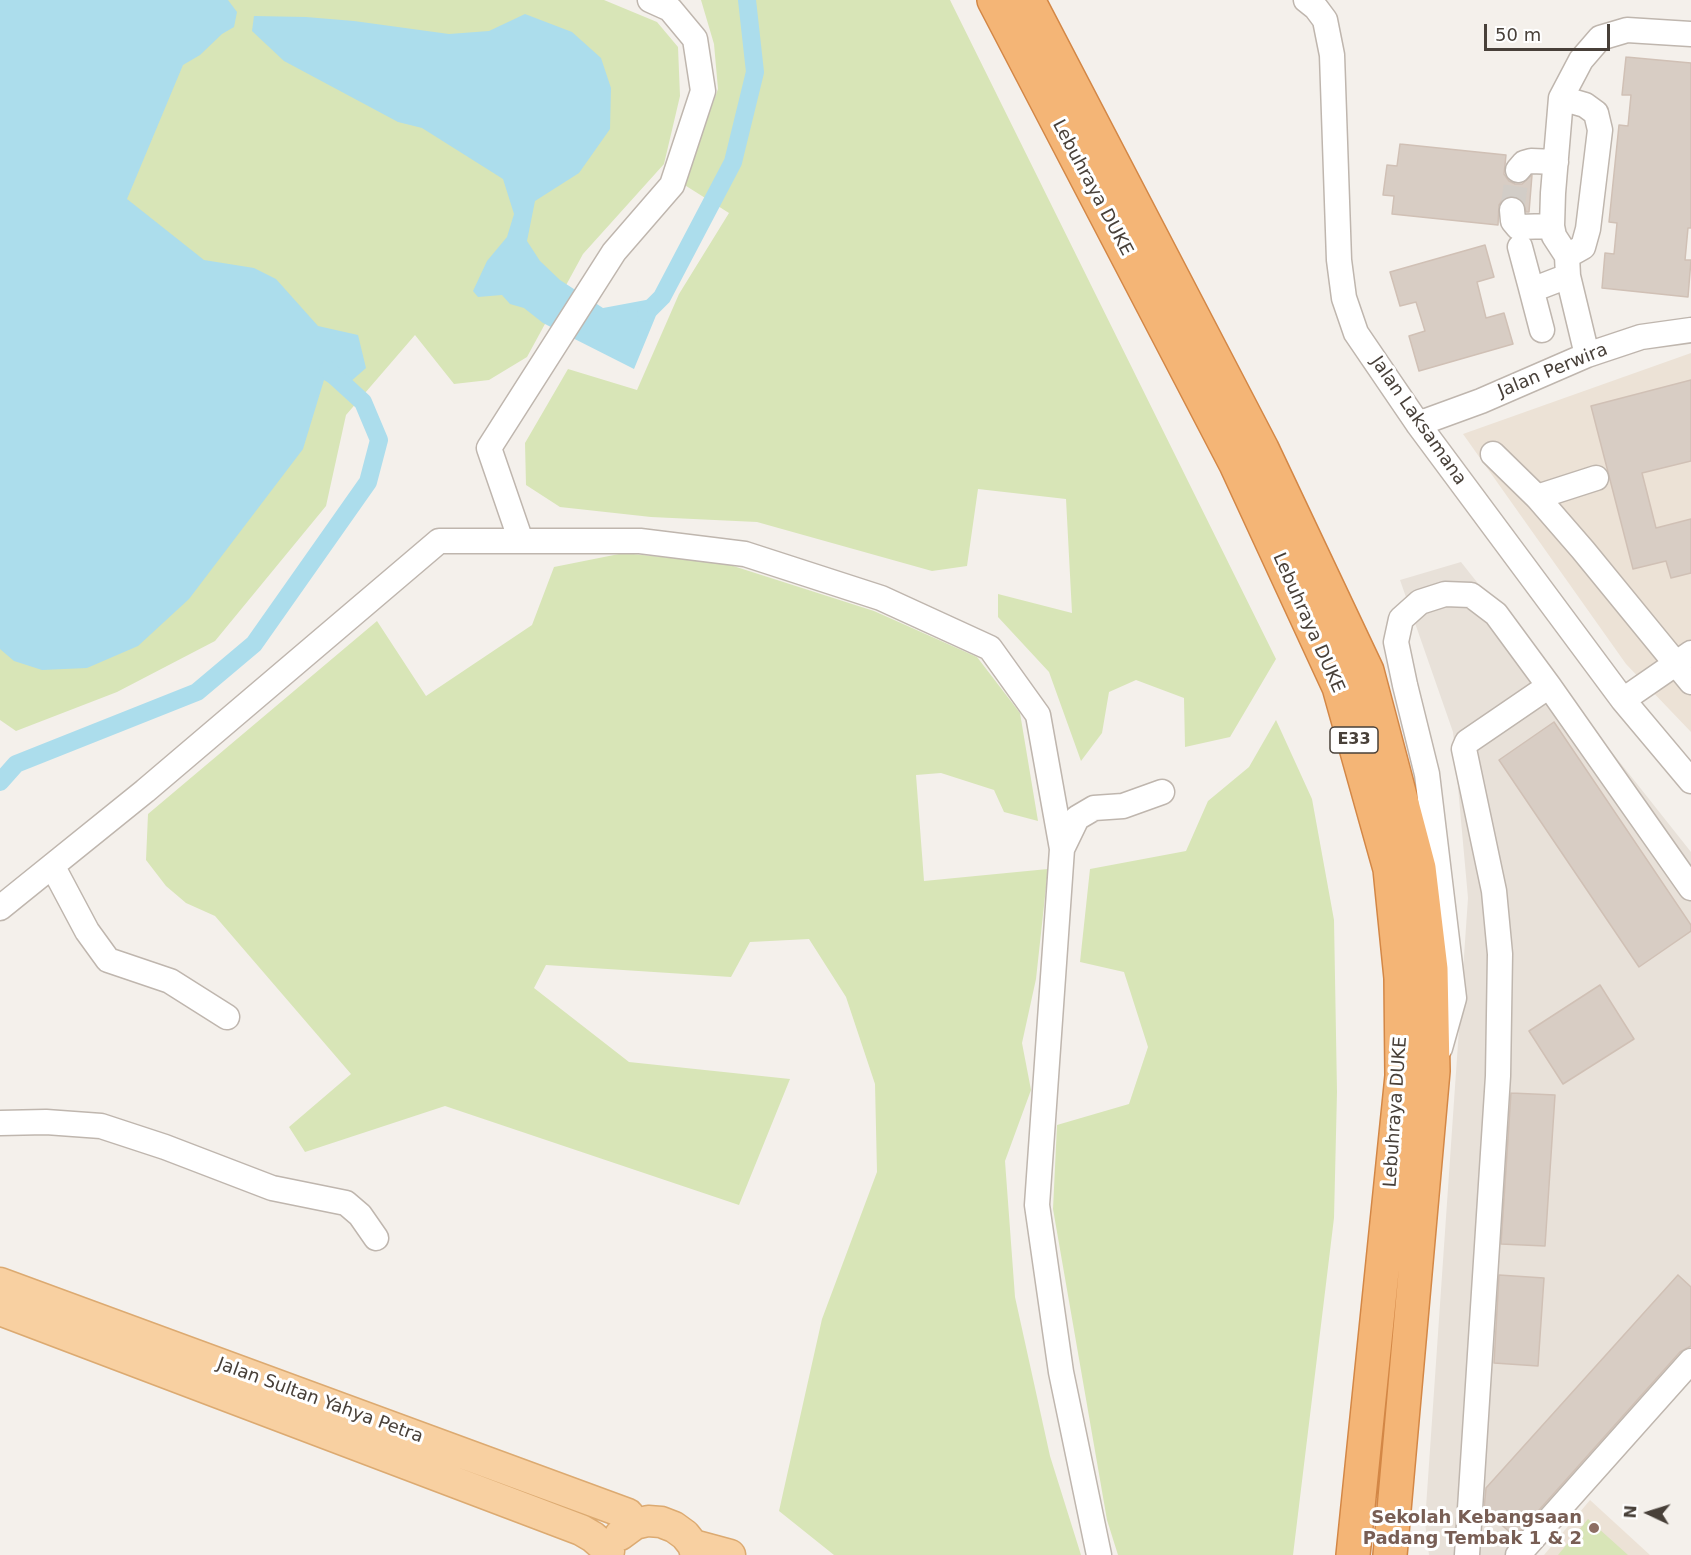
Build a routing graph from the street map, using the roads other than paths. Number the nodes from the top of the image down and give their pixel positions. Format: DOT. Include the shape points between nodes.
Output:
graph roads {
  1 [pos="650,0"];
  2 [pos="994,0"];
  3 [pos="1028,0"];
  4 [pos="1306,0"];
  5 [pos="1691,34"];
  6 [pos="1561,98"];
  7 [pos="1557,162"];
  8 [pos="1518,170"];
  9 [pos="1512,210"];
  10 [pos="1552,226"];
  11 [pos="1520,247"];
  12 [pos="1568,266"];
  13 [pos="1531,288"];
  14 [pos="1542,330"];
  15 [pos="1691,330"];
  16 [pos="1587,355"];
  17 [pos="1418,424"];
  18 [pos="1493,454"];
  19 [pos="1596,478"];
  20 [pos="1537,497"];
  21 [pos="521,541"];
  22 [pos="1686,667"];
  23 [pos="1549,686"];
  24 [pos="1623,700"];
  25 [pos="1691,781"];
  26 [pos="1162,792"];
  27 [pos="1062,849"];
  28 [pos="53,867"];
  29 [pos="1691,888"];
  30 [pos="0,908"];
  31 [pos="227,1017"];
  32 [pos="1433,1071"];
  33 [pos="0,1123"];
  34 [pos="376,1238"];
  35 [pos="0,1283"];
  36 [pos="0,1311"];
  37 [pos="1691,1361"];
  38 [pos="635,1524"];
  39 [pos="695,1550"];
  40 [pos="608,1553"];
  41 [pos="730,1555"];
  42 [pos="1099,1555"];
  43 [pos="1353,1555"];
  44 [pos="1390,1555"];
  45 [pos="1467,1555"];
  46 [pos="1518,1555"];
  1 -- 21 [label="street" via="670,9 695,39 703,91 672,185 614,252 489,448"];
  2 -- 43 [label="highway, Lebuhraya DUKE / E33" via="1236,464 1334,676 1390,869 1401,978 1402,1076"];
  3 -- 32 [label="highway, Lebuhraya DUKE / E33" via="1262,449 1367,671 1419,868 1431,969"];
  4 -- 17 [label="street, Jalan Laksamana" via="1325,20 1332,55 1339,260 1344,298 1356,333"];
  5 -- 6 [label="street" via="1627,30 1600,38 1581,60"];
  6 -- 7 [label="street"];
  6 -- 12 [label="street" via="1586,105 1596,113 1600,130 1588,229"];
  7 -- 8 [label="street" via="1531,161"];
  7 -- 10 [label="street"];
  9 -- 10 [label="street" via="1518,227"];
  10 -- 12 [label="street"];
  11 -- 13 [label="street"];
  12 -- 13 [label="street" via="1542,286"];
  12 -- 16 [label="street"];
  13 -- 14 [label="street"];
  15 -- 16 [label="street, Jalan Perwira" via="1641,337"];
  16 -- 17 [label="street, Jalan Perwira"];
  17 -- 24 [label="street, Jalan Laksamana"];
  18 -- 20 [label="street"];
  19 -- 20 [label="street"];
  20 -- 22 [label="street"];
  21 -- 27 [label="street" via="640,541 745,554 880,598 990,648 1038,715"];
  21 -- 28 [label="street" via="439,541"];
  22 -- 24 [label="street"];
  23 -- 29 [label="street"];
  23 -- 32 [label="street" via="1496,614 1471,595 1445,594 1420,602 1401,619 1396,642 1427,774 1454,998"];
  23 -- 45 [label="street" via="1467,742 1464,749 1494,891 1500,954 1498,1076"];
  24 -- 25 [label="street, Jalan Laksamana"];
  26 -- 27 [label="street" via="1123,806 1094,808 1077,818"];
  27 -- 42 [label="street" via="1037,1205 1061,1372"];
  28 -- 30 [label="street"];
  28 -- 31 [label="street" via="87,931 108,960 170,981"];
  32 -- 44 [label="highway, Lebuhraya DUKE / E33"];
  33 -- 34 [label="street" via="101,1126 272,1188 346,1203"];
  35 -- 38 [label="main road, Jalan Sultan Yahya Petra" via="628,1514"];
  36 -- 40 [label="main road, Jalan Sultan Yahya Petra" via="581,1530"];
  37 -- 46 [label="street"];
  38 -- 39 [label="main road" via="661,1522 680,1531"];
  38 -- 40 [label="main road, Jalan Sultan Yahya Petra" via="619,1535"];
  39 -- 41 [label="main road"];
}
